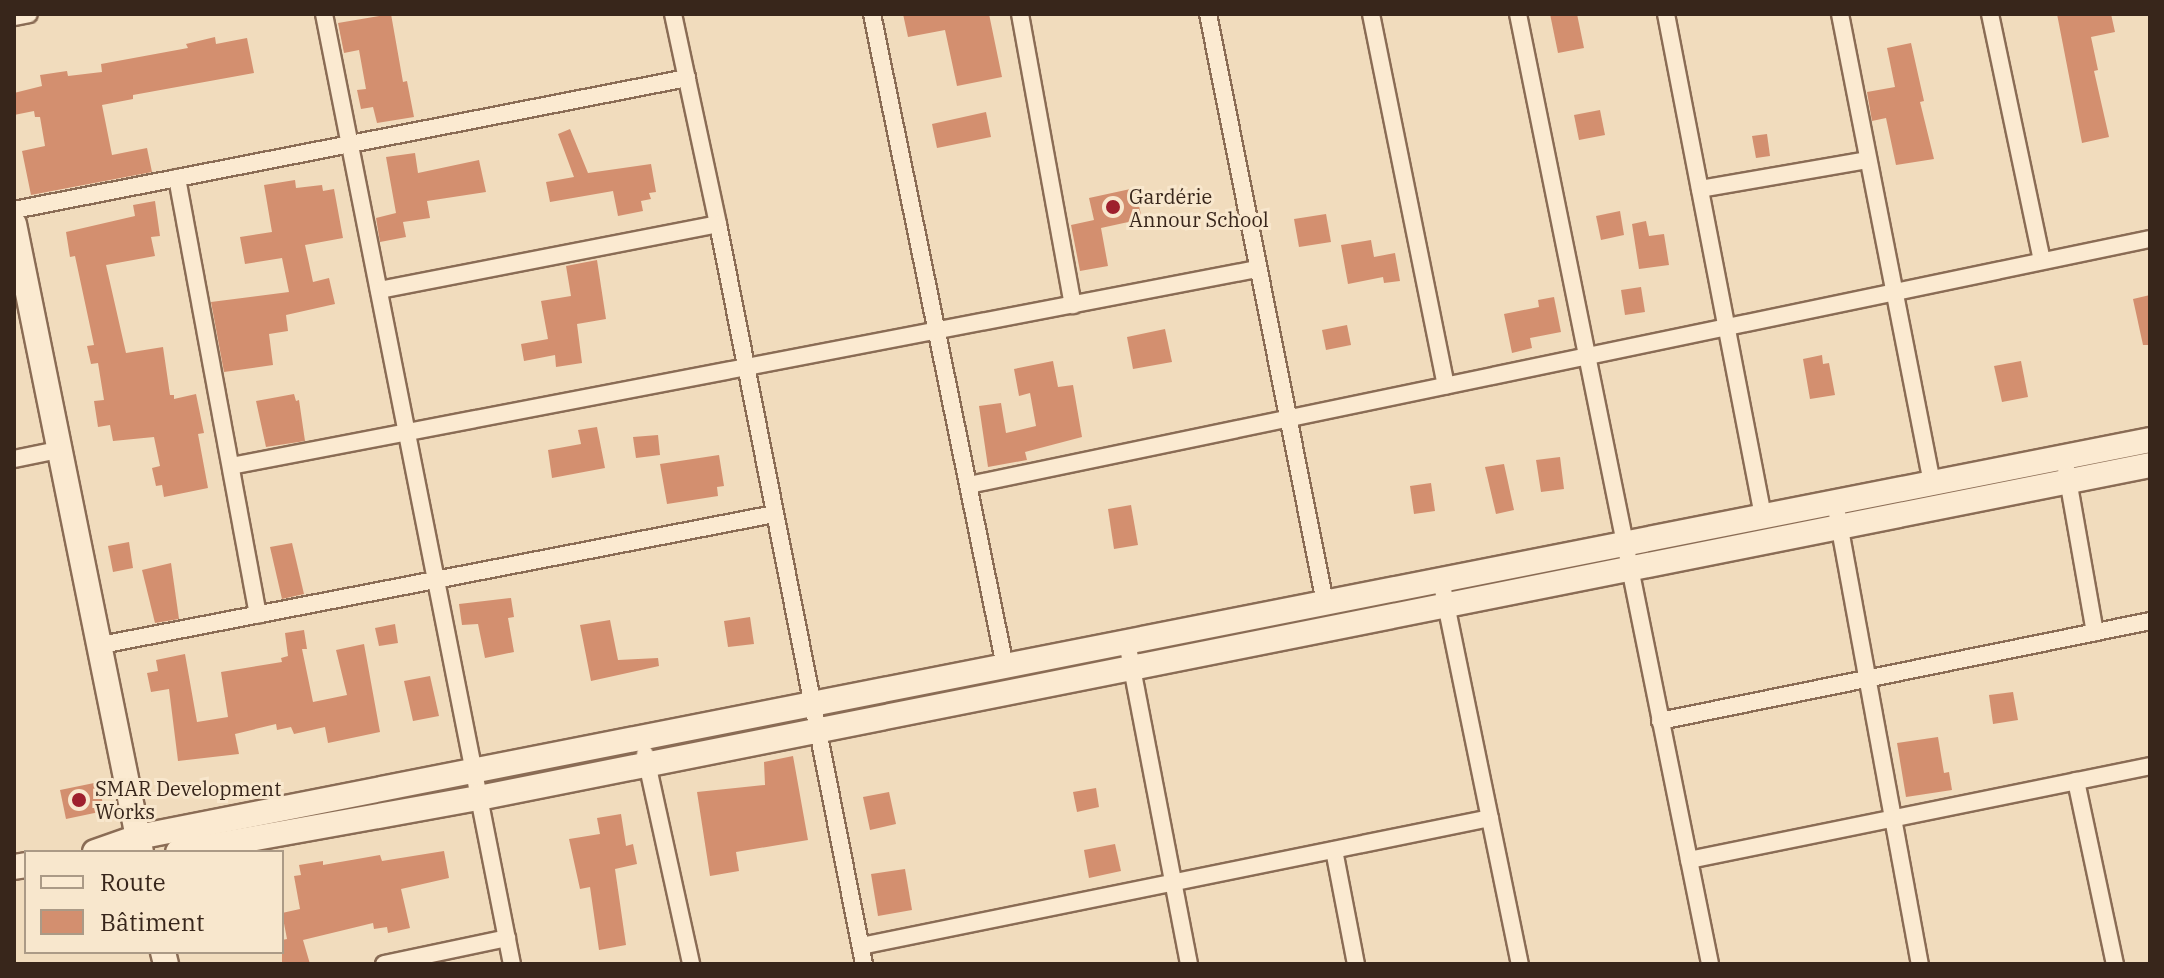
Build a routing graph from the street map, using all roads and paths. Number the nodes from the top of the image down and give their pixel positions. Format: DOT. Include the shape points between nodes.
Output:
graph roads {
  1 [pos="29,14"];
  2 [pos="324,14"];
  3 [pos="673,14"];
  4 [pos="872,14"];
  5 [pos="1020,14"];
  6 [pos="1208,14"];
  7 [pos="1371,14"];
  8 [pos="1518,14"];
  9 [pos="1666,14"];
  10 [pos="1840,14"];
  11 [pos="1990,14"];
  12 [pos="14,17"];
  13 [pos="687,78"];
  14 [pos="350,144"];
  15 [pos="1868,160"];
  16 [pos="177,178"];
  17 [pos="1700,189"];
  18 [pos="14,210"];
  19 [pos="14,224"];
  20 [pos="718,224"];
  21 [pos="2150,239"];
  22 [pos="2042,261"];
  23 [pos="1257,269"];
  24 [pos="379,290"];
  25 [pos="1896,292"];
  26 [pos="1073,305"];
  27 [pos="1727,327"];
  28 [pos="935,331"];
  29 [pos="1587,356"];
  30 [pos="744,368"];
  31 [pos="1446,386"];
  32 [pos="1289,419"];
  33 [pos="407,433"];
  34 [pos="2150,440"];
  35 [pos="58,450"];
  36 [pos="14,459"];
  37 [pos="2150,465"];
  38 [pos="231,466"];
  39 [pos="2066,469"];
  40 [pos="1932,483"];
  41 [pos="969,485"];
  42 [pos="1835,502"];
  43 [pos="774,514"];
  44 [pos="1763,516"];
  45 [pos="1839,527"];
  46 [pos="1624,544"];
  47 [pos="1629,568"];
  48 [pos="436,580"];
  49 [pos="1441,580"];
  50 [pos="1325,603"];
  51 [pos="1446,605"];
  52 [pos="258,615"];
  53 [pos="2150,621"];
  54 [pos="2095,632"];
  55 [pos="1127,642"];
  56 [pos="101,645"];
  57 [pos="1005,666"];
  58 [pos="1132,668"];
  59 [pos="1867,679"];
  60 [pos="812,704"];
  61 [pos="1660,721"];
  62 [pos="817,730"];
  63 [pos="642,737"];
  64 [pos="647,764"];
  65 [pos="2150,766"];
  66 [pos="474,770"];
  67 [pos="2076,781"];
  68 [pos="479,798"];
  69 [pos="1490,818"];
  70 [pos="1893,818"];
  71 [pos="140,844"];
  72 [pos="106,850"];
  73 [pos="189,850"];
  74 [pos="1334,850"];
  75 [pos="1689,860"];
  76 [pos="1173,882"];
  77 [pos="507,938"];
  78 [pos="861,946"];
  79 [pos="384,964"];
  80 [pos="512,964"];
  81 [pos="691,964"];
  82 [pos="864,964"];
  83 [pos="1189,964"];
  84 [pos="1356,964"];
  85 [pos="1520,964"];
  86 [pos="1710,964"];
  87 [pos="1920,964"];
  88 [pos="2115,964"];
  1 -- 12 [label="street"];
  2 -- 14 [label="street"];
  3 -- 13 [label="street"];
  4 -- 28 [label="street"];
  5 -- 26 [label="street"];
  6 -- 23 [label="street"];
  7 -- 31 [label="street"];
  8 -- 29 [label="street"];
  9 -- 17 [label="street"];
  10 -- 15 [label="street"];
  11 -- 22 [label="street"];
  13 -- 14 [label="street"];
  13 -- 20 [label="street"];
  14 -- 16 [label="street"];
  14 -- 24 [label="street"];
  15 -- 17 [label="street"];
  15 -- 25 [label="street"];
  16 -- 18 [label="street"];
  16 -- 38 [label="street"];
  17 -- 27 [label="street"];
  19 -- 35 [label="street"];
  20 -- 24 [label="street"];
  20 -- 30 [label="street"];
  21 -- 22 [label="street"];
  22 -- 25 [label="street"];
  23 -- 26 [label="street"];
  23 -- 32 [label="street"];
  24 -- 33 [label="street"];
  25 -- 27 [label="street"];
  25 -- 40 [label="street"];
  26 -- 28 [label="street"];
  27 -- 29 [label="street"];
  27 -- 44 [label="street"];
  28 -- 30 [label="street"];
  28 -- 41 [label="street"];
  29 -- 31 [label="street"];
  29 -- 46 [label="street"];
  30 -- 33 [label="street"];
  30 -- 43 [label="street"];
  31 -- 32 [label="street"];
  32 -- 41 [label="street"];
  32 -- 50 [label="street"];
  33 -- 38 [label="street"];
  33 -- 48 [label="street"];
  34 -- 39 [label="street"];
  35 -- 36 [label="street"];
  35 -- 56 [label="street"];
  37 -- 39 [label="street"];
  38 -- 52 [label="street"];
  39 -- 40 [label="street"];
  39 -- 45 [label="street"];
  39 -- 54 [label="street"];
  40 -- 42 [label="street"];
  41 -- 57 [label="street"];
  42 -- 44 [label="street"];
  42 -- 45 [label="street"];
  43 -- 48 [label="street"];
  43 -- 60 [label="street"];
  44 -- 46 [label="street"];
  45 -- 47 [label="street"];
  45 -- 59 [label="street"];
  46 -- 47 [label="street"];
  46 -- 49 [label="street"];
  47 -- 51 [label="street"];
  47 -- 61 [label="street"];
  48 -- 52 [label="street"];
  48 -- 66 [label="street"];
  49 -- 50 [label="street"];
  49 -- 51 [label="street"];
  50 -- 55 [label="street"];
  51 -- 58 [label="street"];
  51 -- 69 [label="street"];
  52 -- 56 [label="street"];
  53 -- 54 [label="street"];
  54 -- 59 [label="street"];
  55 -- 57 [label="street"];
  55 -- 58 [label="street"];
  56 -- 71 [label="street"];
  57 -- 60 [label="street"];
  58 -- 62 [label="street"];
  58 -- 76 [label="street"];
  59 -- 61 [label="street"];
  59 -- 70 [label="street"];
  60 -- 62 [label="street"];
  60 -- 63 [label="street"];
  61 -- 75 [label="street"];
  62 -- 64 [label="street"];
  62 -- 78 [label="street"];
  63 -- 64 [label="street"];
  63 -- 66 [label="street"];
  64 -- 68 [label="street"];
  64 -- 81 [label="street"];
  65 -- 67 [label="street"];
  66 -- 68 [label="street"];
  66 -- 71 [label="street"];
  67 -- 70 [label="street"];
  67 -- 88 [label="street"];
  68 -- 73 [label="street"];
  68 -- 77 [label="street"];
  69 -- 74 [label="street"];
  69 -- 85 [label="street"];
  70 -- 75 [label="street"];
  70 -- 87 [label="street"];
  71 -- 72 [label="street"];
  74 -- 76 [label="street"];
  74 -- 84 [label="street"];
  75 -- 86 [label="street"];
  76 -- 78 [label="street"];
  76 -- 83 [label="street"];
  77 -- 79 [label="street"];
  77 -- 80 [label="street"];
  78 -- 82 [label="street"];
}
